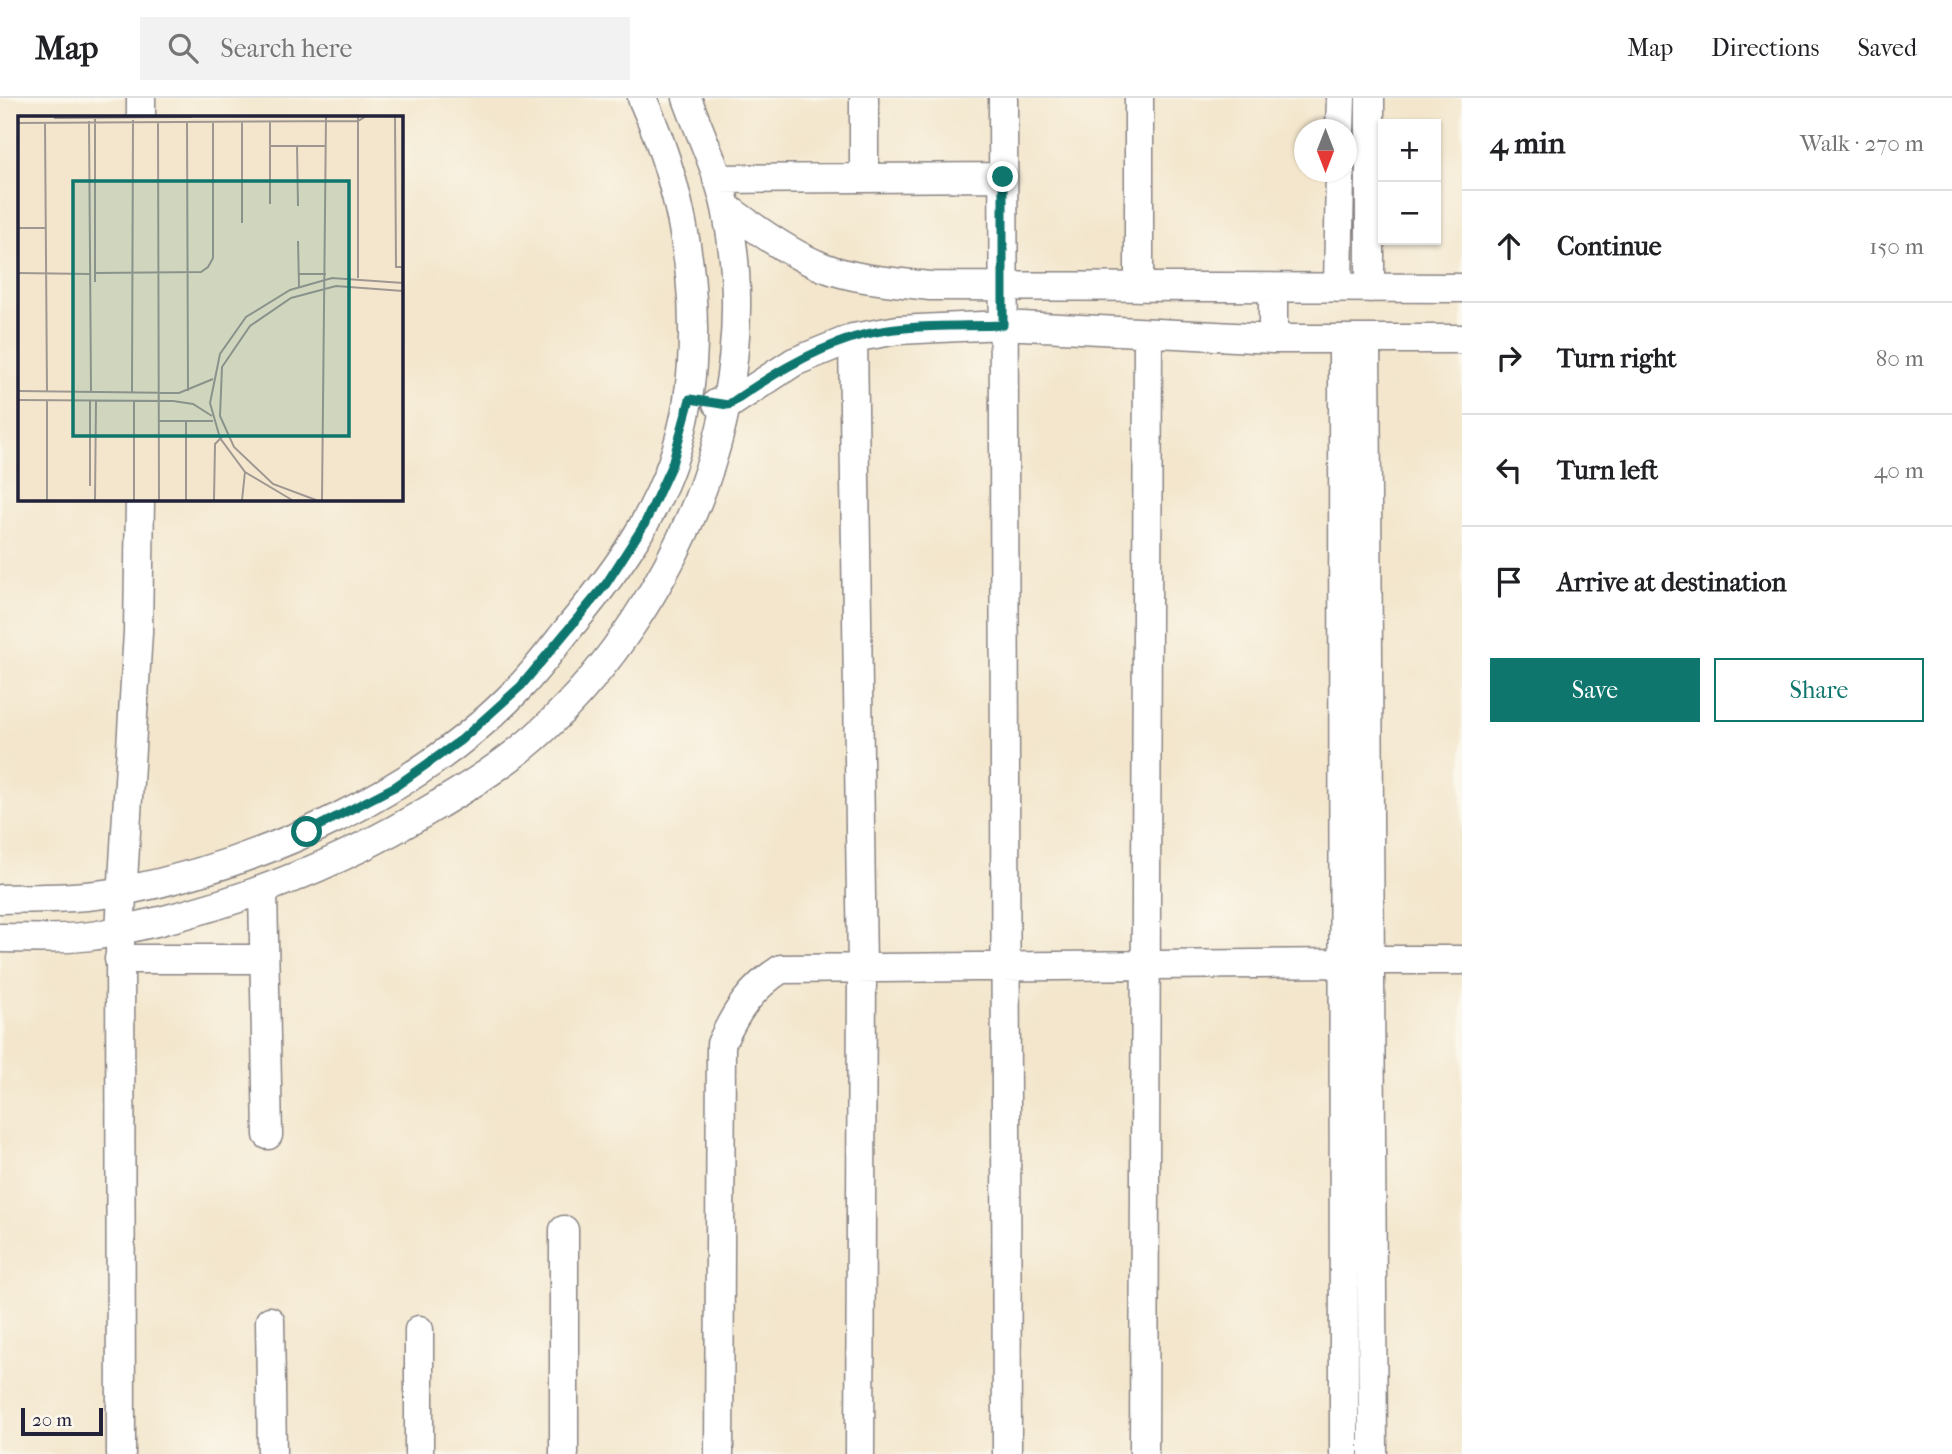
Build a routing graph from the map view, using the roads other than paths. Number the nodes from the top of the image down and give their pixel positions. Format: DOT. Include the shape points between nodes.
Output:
graph roads {
  1 [pos="141,98"];
  2 [pos="687,98"];
  3 [pos="864,98"];
  4 [pos="1003,98"];
  5 [pos="1139,98"];
  6 [pos="1341,98"];
  7 [pos="1370,98"];
  8 [pos="652,102"];
  9 [pos="141,116"];
  10 [pos="1340,119"];
  11 [pos="1003,177"];
  12 [pos="864,178"];
  13 [pos="717,179"];
  14 [pos="1340,182"];
  15 [pos="726,207"];
  16 [pos="1004,287"];
  17 [pos="1139,287"];
  18 [pos="1273,288"];
  19 [pos="1338,288"];
  20 [pos="1370,288"];
  21 [pos="1462,288"];
  22 [pos="1003,325"];
  23 [pos="1148,334"];
  24 [pos="853,338"];
  25 [pos="1462,338"];
  26 [pos="1273,339"];
  27 [pos="1354,339"];
  28 [pos="690,399"];
  29 [pos="728,405"];
  30 [pos="140,500"];
  31 [pos="461,740"];
  32 [pos="488,772"];
  33 [pos="120,891"];
  34 [pos="262,891"];
  35 [pos="0,899"];
  36 [pos="120,930"];
  37 [pos="0,939"];
  38 [pos="119,959"];
  39 [pos="264,959"];
  40 [pos="1462,960"];
  41 [pos="1357,961"];
  42 [pos="1144,965"];
  43 [pos="1004,967"];
  44 [pos="862,968"];
  45 [pos="1357,1020"];
  46 [pos="268,1135"];
  47 [pos="564,1230"];
  48 [pos="270,1321"];
  49 [pos="419,1330"];
  50 [pos="121,1454"];
  51 [pos="272,1454"];
  52 [pos="418,1454"];
  53 [pos="564,1454"];
  54 [pos="719,1454"];
  55 [pos="860,1454"];
  56 [pos="1007,1454"];
  57 [pos="1144,1454"];
  58 [pos="1343,1454"];
  59 [pos="1373,1454"];
  1 -- 9 [label="street"];
  2 -- 13 [label="street"];
  3 -- 12 [label="street"];
  4 -- 11 [label="street"];
  5 -- 17 [label="street"];
  6 -- 10 [label="street"];
  7 -- 20 [label="street"];
  8 -- 28 [label="street" via="681,206 690,273"];
  11 -- 12 [label="street"];
  11 -- 16 [label="street"];
  12 -- 13 [label="street"];
  13 -- 15 [label="street"];
  14 -- 19 [label="street"];
  15 -- 16 [label="street" via="823,267 930,286"];
  15 -- 29 [label="street" via="734,276 734,368"];
  16 -- 17 [label="street"];
  16 -- 22 [label="street"];
  17 -- 18 [label="street"];
  18 -- 19 [label="street"];
  18 -- 26 [label="street"];
  19 -- 20 [label="street"];
  20 -- 21 [label="street"];
  22 -- 23 [label="street"];
  22 -- 24 [label="street" via="898,330"];
  22 -- 43 [label="street"];
  23 -- 26 [label="street"];
  23 -- 42 [label="street"];
  24 -- 29 [label="street" via="794,362"];
  24 -- 44 [label="street"];
  25 -- 27 [label="street"];
  26 -- 27 [label="street"];
  27 -- 41 [label="street"];
  28 -- 29 [label="street"];
  28 -- 31 [label="street" via="672,464 644,525 606,584 521,686"];
  29 -- 32 [label="street" via="714,459 684,534 641,610 602,666 544,730"];
  30 -- 33 [label="street" via="138,632"];
  31 -- 32 [label="street"];
  31 -- 33 [label="street" via="396,786 307,832 193,874"];
  32 -- 34 [label="street" via="388,836 312,873"];
  33 -- 35 [label="street"];
  33 -- 36 [label="street"];
  34 -- 36 [label="street" via="221,906"];
  34 -- 39 [label="street"];
  36 -- 37 [label="street" via="90,936"];
  36 -- 38 [label="street"];
  38 -- 39 [label="street"];
  38 -- 50 [label="street"];
  39 -- 46 [label="street"];
  40 -- 41 [label="street"];
  41 -- 42 [label="street"];
  41 -- 45 [label="street"];
  42 -- 43 [label="street"];
  42 -- 57 [label="street"];
  43 -- 44 [label="street"];
  43 -- 56 [label="street"];
  44 -- 54 [label="street" via="781,969 747,997 721,1044"];
  44 -- 55 [label="street"];
  45 -- 58 [label="street"];
  45 -- 59 [label="street"];
  47 -- 53 [label="street"];
  48 -- 51 [label="street"];
  49 -- 52 [label="street"];
}
